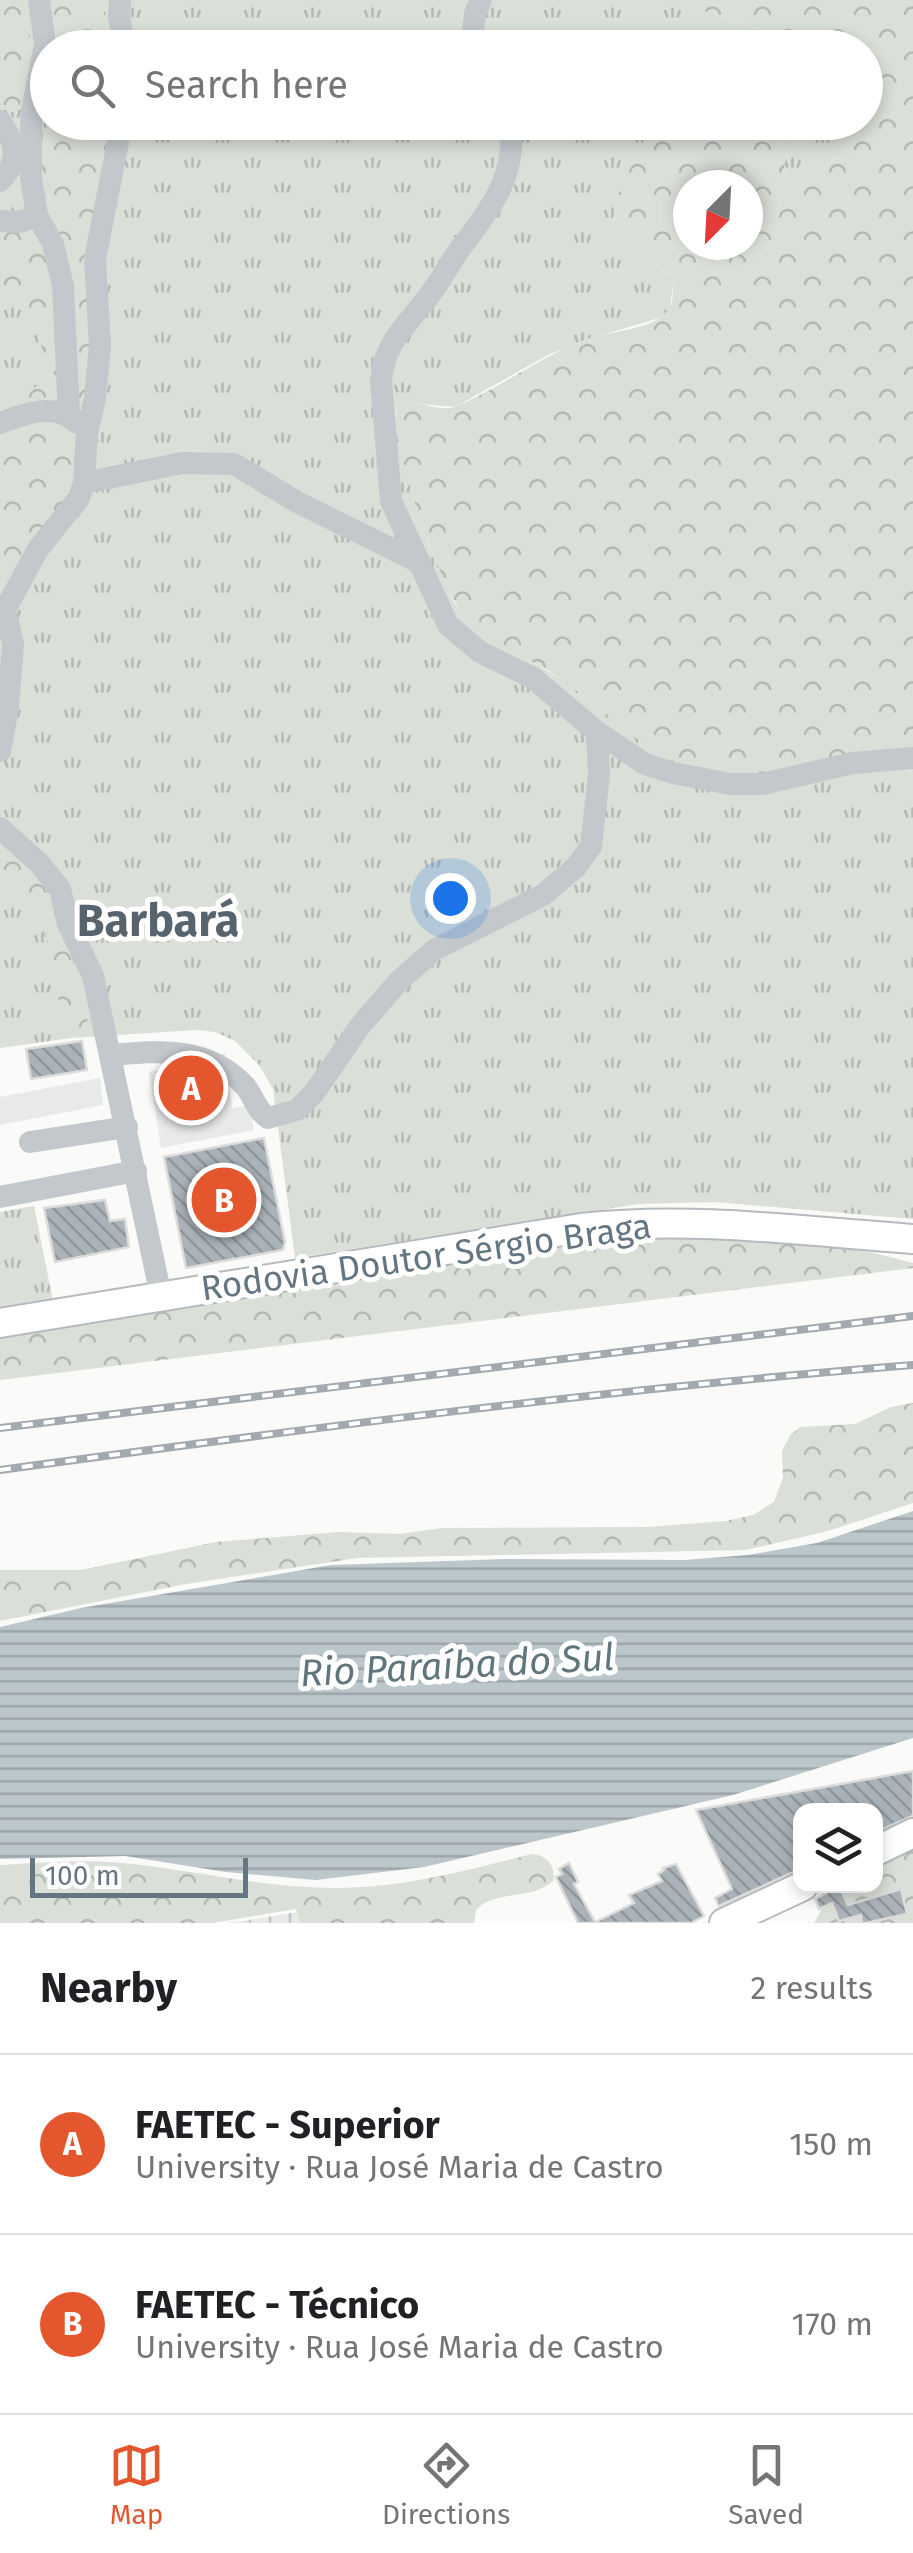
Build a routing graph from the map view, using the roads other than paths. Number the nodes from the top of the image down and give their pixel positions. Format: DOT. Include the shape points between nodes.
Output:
graph roads {
  1 [pos="39,0"];
  2 [pos="120,0"];
  3 [pos="482,0"];
  4 [pos="42,30"];
  5 [pos="122,30"];
  6 [pos="474,30"];
  7 [pos="0,121"];
  8 [pos="30,140"];
  9 [pos="118,140"];
  10 [pos="511,140"];
  11 [pos="0,182"];
  12 [pos="37,215"];
  13 [pos="0,221"];
  14 [pos="69,415"];
  15 [pos="0,423"];
  16 [pos="87,433"];
  17 [pos="84,484"];
  18 [pos="420,563"];
  19 [pos="597,732"];
  20 [pos="0,751"];
  21 [pos="913,758"];
  22 [pos="0,828"];
  23 [pos="108,1049"];
  24 [pos="127,1127"];
  25 [pos="30,1142"];
  26 [pos="136,1171"];
  27 [pos="0,1197"];
  28 [pos="913,1238"];
  29 [pos="161,1296"];
  30 [pos="0,1324"];
  31 [pos="913,1833"];
  32 [pos="883,1848"];
  33 [pos="793,1890"];
  34 [pos="724,1923"];
  1 -- 4 [label="street"];
  2 -- 5 [label="street"];
  3 -- 6 [label="street"];
  7 -- 11 [label="street" via="16,157"];
  8 -- 12 [label="street"];
  9 -- 16 [label="street" via="94,259 100,346"];
  10 -- 18 [label="street" via="497,198 397,332 383,362 392,501"];
  12 -- 13 [label="street"];
  12 -- 14 [label="street" via="53,244 63,286"];
  14 -- 15 [label="street" via="38,412"];
  14 -- 16 [label="street"];
  16 -- 17 [label="street"];
  17 -- 18 [label="street" via="182,462 234,464"];
  17 -- 20 [label="street" via="5,610 13,644"];
  18 -- 19 [label="street" via="448,625 480,652 533,678"];
  19 -- 21 [label="street" via="646,764 730,784"];
  19 -- 23 [label="street" via="600,774 591,846 576,867 544,895 434,950 360,1026 297,1110 263,1115 237,1080 191,1054"];
  22 -- 23 [label="street" via="60,890 93,976"];
  23 -- 24 [label="street"];
  24 -- 25 [label="street"];
  24 -- 26 [label="street"];
  26 -- 27 [label="street"];
  26 -- 29 [label="street"];
  28 -- 29 [label="main road, Rodovia Doutor Sérgio Braga" via="640,1222"];
  29 -- 30 [label="main road, Rodovia Doutor Sérgio Braga"];
  31 -- 32 [label="main road"];
  33 -- 34 [label="main road"];
}
